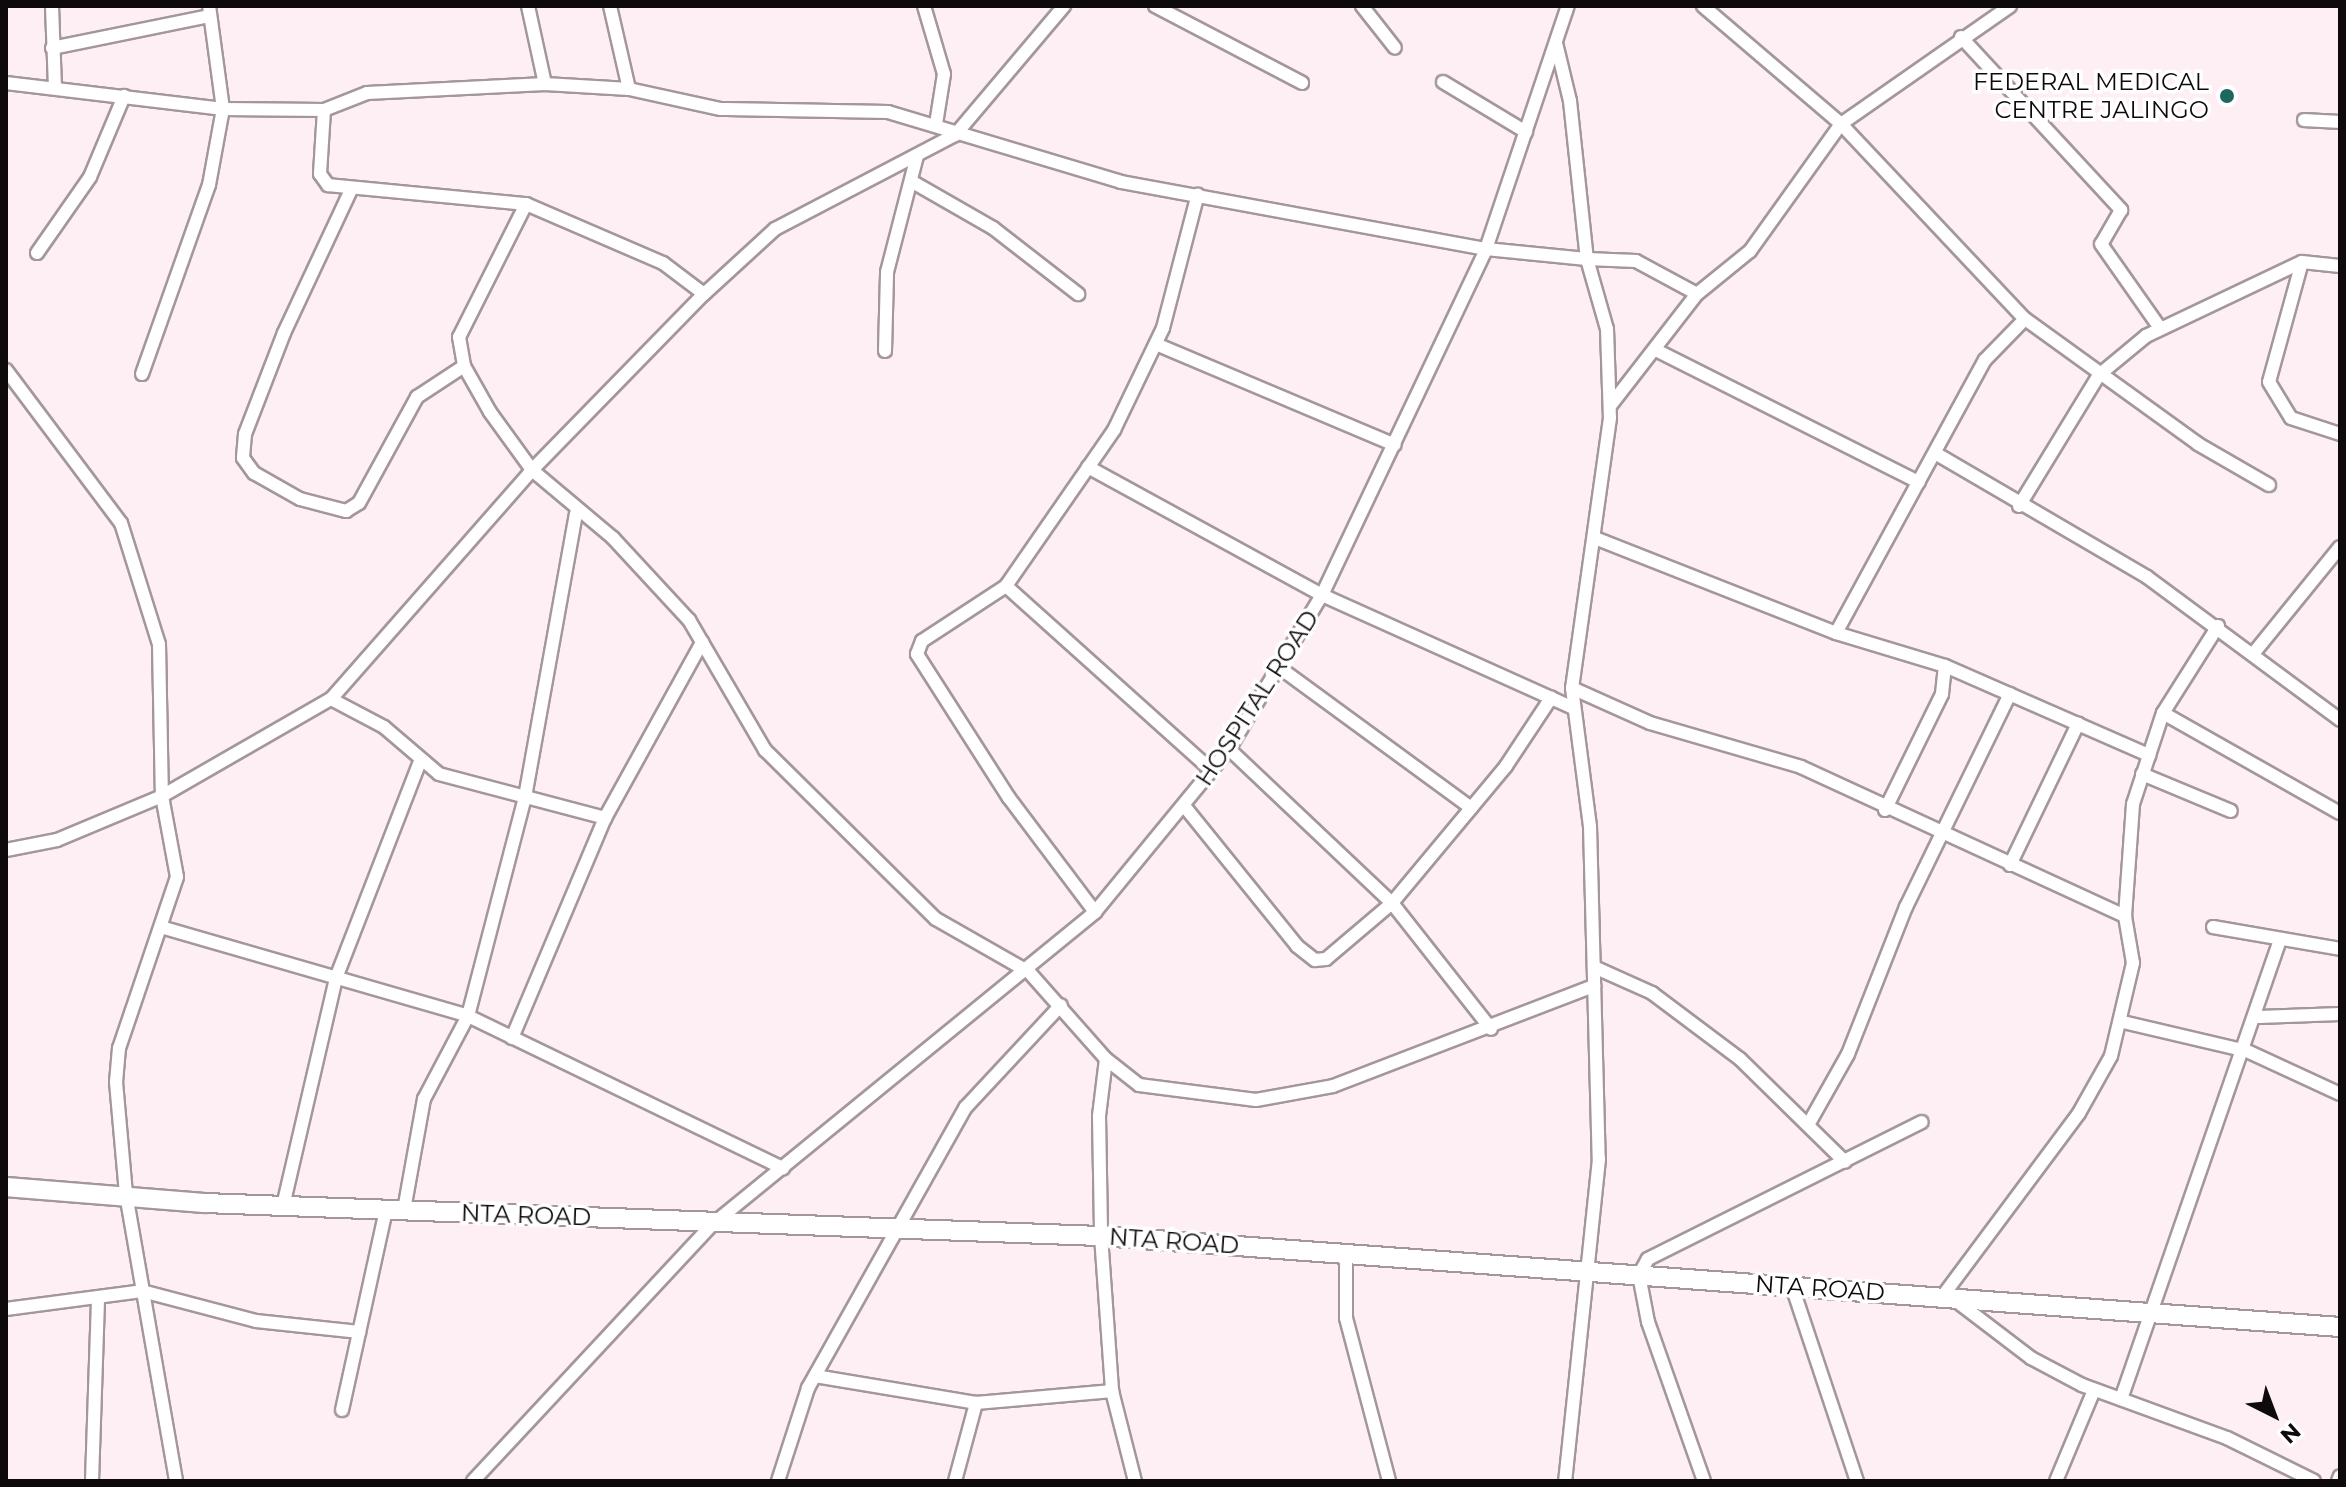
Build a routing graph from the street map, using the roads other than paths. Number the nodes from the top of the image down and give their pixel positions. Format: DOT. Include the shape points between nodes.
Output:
graph roads {
  1 [pos="52,6"];
  2 [pos="528,6"];
  3 [pos="610,6"];
  4 [pos="924,6"];
  5 [pos="1064,6"];
  6 [pos="1155,6"];
  7 [pos="1362,6"];
  8 [pos="1568,6"];
  9 [pos="1703,6"];
  10 [pos="2010,6"];
  11 [pos="209,11"];
  12 [pos="1961,37"];
  13 [pos="1556,42"];
  14 [pos="52,48"];
  15 [pos="1395,48"];
  16 [pos="1443,82"];
  17 [pos="6,83"];
  18 [pos="1302,83"];
  19 [pos="545,84"];
  20 [pos="55,87"];
  21 [pos="629,89"];
  22 [pos="124,96"];
  23 [pos="223,109"];
  24 [pos="324,110"];
  25 [pos="2304,120"];
  26 [pos="2340,122"];
  27 [pos="936,124"];
  28 [pos="1841,124"];
  29 [pos="1526,132"];
  30 [pos="955,135"];
  31 [pos="917,156"];
  32 [pos="911,181"];
  33 [pos="350,192"];
  34 [pos="1198,194"];
  35 [pos="526,204"];
  36 [pos="1486,249"];
  37 [pos="37,253"];
  38 [pos="1587,259"];
  39 [pos="2302,262"];
  40 [pos="2340,266"];
  41 [pos="704,294"];
  42 [pos="1078,294"];
  43 [pos="1697,294"];
  44 [pos="2025,319"];
  45 [pos="2160,328"];
  46 [pos="1156,344"];
  47 [pos="1656,350"];
  48 [pos="885,351"];
  49 [pos="464,366"];
  50 [pos="6,370"];
  51 [pos="142,374"];
  52 [pos="2099,375"];
  53 [pos="1610,406"];
  54 [pos="2340,434"];
  55 [pos="1395,445"];
  56 [pos="1935,453"];
  57 [pos="1088,467"];
  58 [pos="532,470"];
  59 [pos="1919,482"];
  60 [pos="2269,485"];
  61 [pos="2019,506"];
  62 [pos="576,514"];
  63 [pos="1595,538"];
  64 [pos="2340,547"];
  65 [pos="1006,586"];
  66 [pos="1322,595"];
  67 [pos="2218,626"];
  68 [pos="1836,633"];
  69 [pos="702,642"];
  70 [pos="2253,654"];
  71 [pos="1945,666"];
  72 [pos="1280,668"];
  73 [pos="1572,688"];
  74 [pos="2010,694"];
  75 [pos="1551,698"];
  76 [pos="331,699"];
  77 [pos="1573,708"];
  78 [pos="2163,713"];
  79 [pos="2340,720"];
  80 [pos="2078,724"];
  81 [pos="1229,749"];
  82 [pos="2149,755"];
  83 [pos="419,764"];
  84 [pos="1212,771"];
  85 [pos="2142,774"];
  86 [pos="162,796"];
  87 [pos="525,797"];
  88 [pos="1185,807"];
  89 [pos="1471,808"];
  90 [pos="1885,810"];
  91 [pos="2231,811"];
  92 [pos="2340,813"];
  93 [pos="605,818"];
  94 [pos="1939,834"];
  95 [pos="6,850"];
  96 [pos="2010,865"];
  97 [pos="1392,903"];
  98 [pos="1095,912"];
  99 [pos="2125,916"];
  100 [pos="2213,927"];
  101 [pos="164,928"];
  102 [pos="2280,940"];
  103 [pos="2340,949"];
  104 [pos="1594,967"];
  105 [pos="1029,972"];
  106 [pos="336,978"];
  107 [pos="1594,986"];
  108 [pos="1061,1005"];
  109 [pos="2340,1014"];
  110 [pos="468,1016"];
  111 [pos="2259,1017"];
  112 [pos="2123,1022"];
  113 [pos="1491,1029"];
  114 [pos="512,1038"];
  115 [pos="2247,1051"];
  116 [pos="1106,1059"];
  117 [pos="2340,1094"];
  118 [pos="1922,1122"];
  119 [pos="1808,1125"];
  120 [pos="1845,1162"];
  121 [pos="783,1168"];
  122 [pos="6,1187"];
  123 [pos="126,1194"];
  124 [pos="283,1206"];
  125 [pos="395,1210"];
  126 [pos="714,1223"];
  127 [pos="900,1229"];
  128 [pos="1101,1236"];
  129 [pos="1346,1253"];
  130 [pos="1588,1272"];
  131 [pos="1639,1275"];
  132 [pos="1792,1286"];
  133 [pos="142,1291"];
  134 [pos="1947,1297"];
  135 [pos="98,1301"];
  136 [pos="6,1309"];
  137 [pos="2156,1311"];
  138 [pos="2340,1327"];
  139 [pos="359,1332"];
  140 [pos="815,1376"];
  141 [pos="2094,1390"];
  142 [pos="1112,1391"];
  143 [pos="2121,1399"];
  144 [pos="976,1403"];
  145 [pos="342,1410"];
  146 [pos="92,1481"];
  147 [pos="176,1481"];
  148 [pos="473,1481"];
  149 [pos="778,1481"];
  150 [pos="955,1481"];
  151 [pos="1135,1481"];
  152 [pos="1389,1481"];
  153 [pos="1565,1481"];
  154 [pos="1704,1481"];
  155 [pos="1857,1481"];
  156 [pos="2056,1481"];
  157 [pos="2314,1481"];
  1 -- 14 [label="street"];
  2 -- 19 [label="street"];
  3 -- 21 [label="street"];
  4 -- 27 [label="street" via="944,74"];
  5 -- 30 [label="street"];
  6 -- 18 [label="street"];
  7 -- 15 [label="street"];
  8 -- 13 [label="street, HOSPITAL ROAD"];
  9 -- 28 [label="street"];
  10 -- 12 [label="street"];
  11 -- 14 [label="street"];
  11 -- 23 [label="street"];
  12 -- 28 [label="street"];
  12 -- 45 [label="street" via="2121,210 2101,244"];
  13 -- 29 [label="street, HOSPITAL ROAD"];
  13 -- 38 [label="street" via="1570,101"];
  14 -- 20 [label="street"];
  16 -- 29 [label="street"];
  17 -- 20 [label="street"];
  19 -- 21 [label="street"];
  19 -- 24 [label="street" via="367,93"];
  20 -- 22 [label="street"];
  21 -- 27 [label="street" via="721,109 888,112"];
  22 -- 23 [label="street"];
  22 -- 37 [label="street" via="90,177"];
  23 -- 24 [label="street"];
  23 -- 51 [label="street" via="209,185"];
  24 -- 33 [label="street" via="320,174 328,185"];
  25 -- 26 [label="street"];
  27 -- 30 [label="street"];
  28 -- 43 [label="street" via="1750,251"];
  28 -- 44 [label="street"];
  29 -- 36 [label="street, HOSPITAL ROAD"];
  30 -- 31 [label="street"];
  30 -- 34 [label="street" via="1121,182"];
  31 -- 32 [label="street"];
  31 -- 41 [label="street" via="864,176 775,229"];
  32 -- 42 [label="street" via="993,228"];
  32 -- 48 [label="street" via="887,272"];
  33 -- 35 [label="street"];
  33 -- 49 [label="street" via="284,333 245,434 243,458 254,473 300,499 346,511 359,503 417,397"];
  34 -- 36 [label="street"];
  34 -- 46 [label="street"];
  35 -- 41 [label="street" via="663,263"];
  35 -- 49 [label="street" via="462,322"];
  36 -- 38 [label="street"];
  36 -- 55 [label="street, HOSPITAL ROAD"];
  38 -- 43 [label="street" via="1636,261"];
  38 -- 53 [label="street" via="1607,329"];
  39 -- 40 [label="street"];
  39 -- 45 [label="street"];
  39 -- 54 [label="street" via="2269,382 2291,418"];
  41 -- 58 [label="street"];
  43 -- 47 [label="street"];
  44 -- 52 [label="street"];
  44 -- 56 [label="street" via="1985,360"];
  45 -- 52 [label="street"];
  46 -- 55 [label="street"];
  46 -- 57 [label="street"];
  47 -- 53 [label="street"];
  47 -- 59 [label="street"];
  49 -- 58 [label="street"];
  50 -- 86 [label="street" via="121,523 159,644"];
  52 -- 60 [label="street"];
  52 -- 61 [label="street"];
  53 -- 63 [label="street"];
  55 -- 66 [label="street, HOSPITAL ROAD"];
  56 -- 59 [label="street"];
  56 -- 61 [label="street"];
  57 -- 65 [label="street"];
  57 -- 66 [label="street"];
  58 -- 62 [label="street"];
  58 -- 76 [label="street"];
  59 -- 68 [label="street"];
  61 -- 67 [label="street"];
  62 -- 69 [label="street" via="648,572"];
  62 -- 87 [label="street"];
  63 -- 68 [label="street"];
  63 -- 73 [label="street"];
  64 -- 70 [label="street"];
  65 -- 84 [label="street"];
  65 -- 98 [label="street" via="922,641 917,654 1009,798"];
  66 -- 72 [label="street, HOSPITAL ROAD"];
  66 -- 75 [label="street"];
  67 -- 70 [label="street"];
  67 -- 78 [label="street"];
  68 -- 71 [label="street"];
  69 -- 93 [label="street"];
  69 -- 105 [label="street" via="765,750 936,919"];
  70 -- 79 [label="street"];
  71 -- 74 [label="street"];
  71 -- 90 [label="street" via="1942,694"];
  72 -- 81 [label="street, HOSPITAL ROAD"];
  72 -- 89 [label="street"];
  73 -- 77 [label="street"];
  73 -- 90 [label="street" via="1650,723 1801,767"];
  74 -- 80 [label="street"];
  74 -- 94 [label="street"];
  75 -- 77 [label="street"];
  75 -- 89 [label="street"];
  76 -- 83 [label="street" via="384,727"];
  76 -- 86 [label="street"];
  77 -- 104 [label="street" via="1590,826"];
  78 -- 82 [label="street"];
  78 -- 92 [label="street"];
  80 -- 82 [label="street"];
  80 -- 96 [label="street"];
  81 -- 84 [label="street, HOSPITAL ROAD"];
  81 -- 97 [label="street"];
  82 -- 85 [label="street"];
  83 -- 87 [label="street"];
  83 -- 106 [label="street"];
  84 -- 88 [label="street, HOSPITAL ROAD"];
  85 -- 91 [label="street"];
  85 -- 99 [label="street" via="2133,804"];
  86 -- 95 [label="street" via="57,840"];
  86 -- 101 [label="street" via="177,851"];
  87 -- 93 [label="street"];
  87 -- 110 [label="street"];
  88 -- 97 [label="street" via="1308,957 1326,959"];
  88 -- 98 [label="street, HOSPITAL ROAD"];
  89 -- 97 [label="street"];
  90 -- 94 [label="street"];
  93 -- 114 [label="street"];
  94 -- 96 [label="street"];
  94 -- 119 [label="street" via="1848,1054"];
  96 -- 99 [label="street"];
  97 -- 113 [label="street"];
  98 -- 105 [label="street, HOSPITAL ROAD"];
  99 -- 112 [label="street" via="2133,963"];
  100 -- 102 [label="street"];
  101 -- 106 [label="street"];
  101 -- 123 [label="street" via="119,1048"];
  102 -- 103 [label="street"];
  102 -- 111 [label="street"];
  104 -- 107 [label="street"];
  104 -- 119 [label="street" via="1652,993 1740,1059"];
  105 -- 108 [label="street"];
  105 -- 121 [label="street, HOSPITAL ROAD"];
  106 -- 110 [label="street"];
  106 -- 124 [label="street"];
  107 -- 113 [label="street"];
  107 -- 130 [label="street" via="1599,1159"];
  108 -- 116 [label="street"];
  108 -- 127 [label="street" via="966,1107"];
  109 -- 111 [label="street"];
  110 -- 114 [label="street"];
  110 -- 125 [label="street" via="424,1099"];
  111 -- 115 [label="street"];
  112 -- 115 [label="street"];
  112 -- 134 [label="street" via="2097,1088"];
  113 -- 116 [label="street" via="1333,1086 1256,1100 1139,1085"];
  114 -- 121 [label="street"];
  115 -- 117 [label="street"];
  115 -- 137 [label="street"];
  116 -- 128 [label="street" via="1099,1116"];
  118 -- 120 [label="street"];
  119 -- 120 [label="street"];
  120 -- 131 [label="street" via="1666,1244"];
  121 -- 126 [label="street, HOSPITAL ROAD"];
  122 -- 123 [label="street, NTA ROAD"];
  123 -- 124 [label="street, NTA ROAD"];
  123 -- 133 [label="street"];
  124 -- 125 [label="street, NTA ROAD"];
  125 -- 126 [label="street, NTA ROAD"];
  125 -- 139 [label="street"];
  126 -- 127 [label="street, NTA ROAD"];
  126 -- 148 [label="street, HOSPITAL ROAD"];
  127 -- 128 [label="street, NTA ROAD"];
  127 -- 140 [label="street"];
  128 -- 129 [label="street, NTA ROAD"];
  128 -- 142 [label="street"];
  129 -- 130 [label="street, NTA ROAD"];
  129 -- 152 [label="street" via="1346,1318"];
  130 -- 131 [label="street, NTA ROAD"];
  130 -- 153 [label="street"];
  131 -- 132 [label="street, NTA ROAD"];
  131 -- 154 [label="street" via="1648,1322"];
  132 -- 134 [label="street, NTA ROAD"];
  132 -- 155 [label="street"];
  133 -- 135 [label="street"];
  133 -- 139 [label="street" via="256,1321"];
  133 -- 147 [label="street"];
  134 -- 137 [label="street, NTA ROAD"];
  134 -- 141 [label="street" via="2031,1358"];
  135 -- 136 [label="street"];
  135 -- 146 [label="street"];
  137 -- 138 [label="street, NTA ROAD"];
  137 -- 143 [label="street"];
  139 -- 145 [label="street"];
  140 -- 144 [label="street"];
  140 -- 149 [label="street"];
  141 -- 143 [label="street"];
  141 -- 156 [label="street"];
  142 -- 144 [label="street"];
  142 -- 151 [label="street"];
  143 -- 157 [label="street" via="2227,1438"];
  144 -- 150 [label="street"];
}
